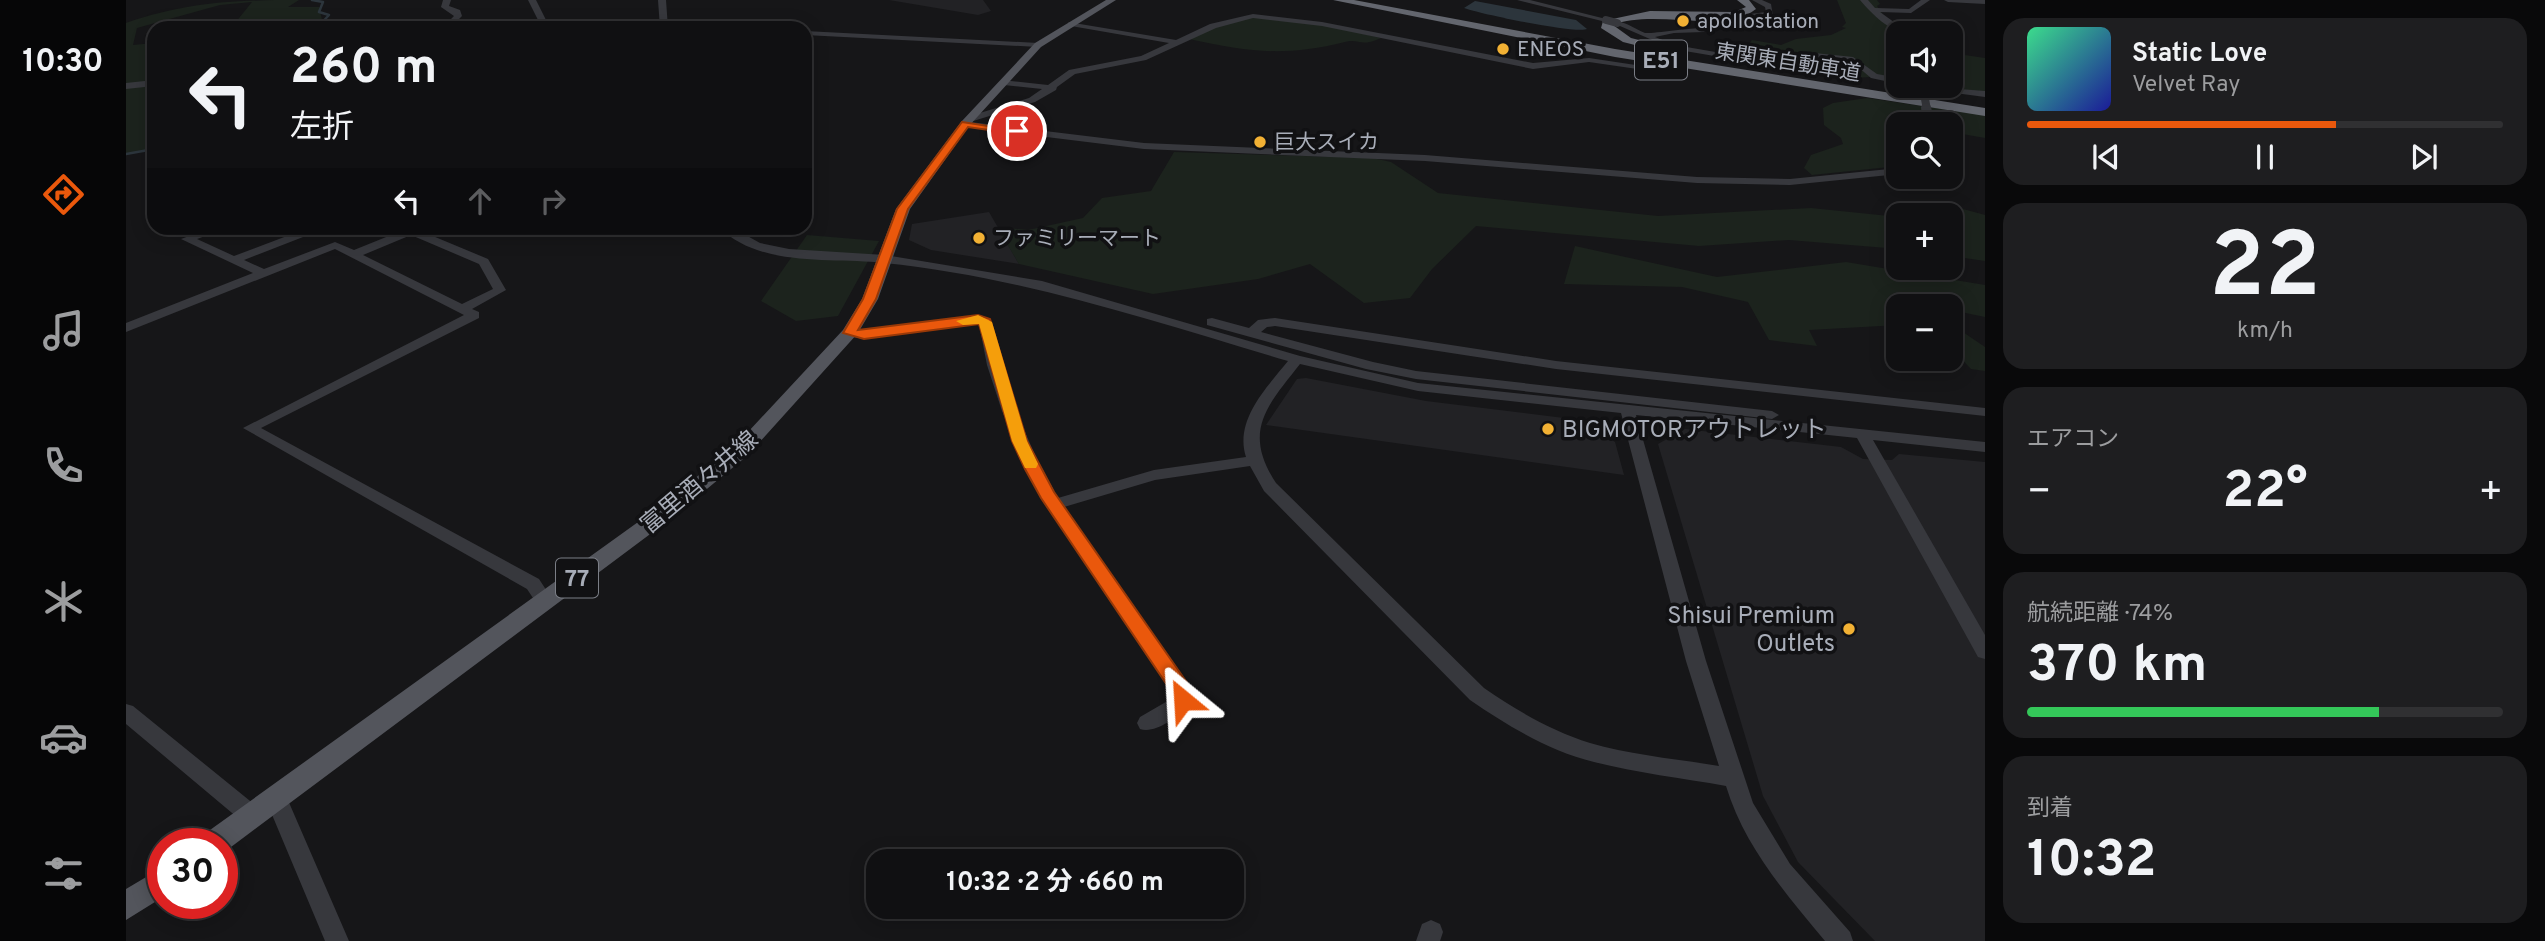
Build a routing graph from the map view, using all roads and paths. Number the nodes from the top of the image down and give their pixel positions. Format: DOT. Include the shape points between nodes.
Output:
graph roads {
  1 [pos="447,0"];
  2 [pos="544,0"];
  3 [pos="662,0"];
  4 [pos="1112,0"];
  5 [pos="1338,0"];
  6 [pos="1364,0"];
  7 [pos="1521,0"];
  8 [pos="1742,0"];
  9 [pos="1756,0"];
  10 [pos="1864,0"];
  11 [pos="1926,0"];
  12 [pos="1948,0"];
  13 [pos="532,1"];
  14 [pos="1985,2"];
  15 [pos="1874,10"];
  16 [pos="453,21"];
  17 [pos="542,21"];
  18 [pos="664,21"];
  19 [pos="1889,21"];
  20 [pos="1071,24"];
  21 [pos="812,33"];
  22 [pos="1647,37"];
  23 [pos="1177,42"];
  24 [pos="1516,44"];
  25 [pos="1038,45"];
  26 [pos="1665,70"];
  27 [pos="1886,81"];
  28 [pos="1004,82"];
  29 [pos="147,84"];
  30 [pos="1886,84"];
  31 [pos="1886,84"];
  32 [pos="126,86"];
  33 [pos="1053,88"];
  34 [pos="1963,91"];
  35 [pos="1985,94"];
  36 [pos="1953,98"];
  37 [pos="1985,105"];
  38 [pos="1978,111"];
  39 [pos="967,122"];
  40 [pos="1886,172"];
  41 [pos="200,235"];
  42 [pos="299,235"];
  43 [pos="394,235"];
  44 [pos="421,235"];
  45 [pos="738,235"];
  46 [pos="354,254"];
  47 [pos="885,259"];
  48 [pos="233,260"];
  49 [pos="263,273"];
  50 [pos="462,309"];
  51 [pos="126,328"];
  52 [pos="850,333"];
  53 [pos="1252,333"];
  54 [pos="1297,359"];
  55 [pos="1636,406"];
  56 [pos="1985,412"];
  57 [pos="1863,435"];
  58 [pos="1985,437"];
  59 [pos="1985,447"];
  60 [pos="1253,461"];
  61 [pos="1056,504"];
  62 [pos="545,602"];
  63 [pos="1985,652"];
  64 [pos="126,712"];
  65 [pos="1147,723"];
  66 [pos="1732,778"];
  67 [pos="276,798"];
  68 [pos="252,816"];
  69 [pos="235,828"];
  70 [pos="147,891"];
  71 [pos="126,906"];
  72 [pos="337,941"];
  73 [pos="1841,941"];
  1 -- 16 [label="street" via="445,7 457,12"];
  2 -- 13 [label="street"];
  3 -- 18 [label="street"];
  4 -- 20 [label="main road, 富里酒々井線 / 77"];
  5 -- 38 [label="highway, 東関東自動車道 / E51" via="1604,51"];
  6 -- 30 [label="highway, 東関東自動車道 / E51" via="1596,44"];
  7 -- 22 [label="street, bridge" via="1617,23"];
  8 -- 31 [label="highway" via="1751,8 1742,13 1626,16 1606,25 1627,40 1663,49"];
  9 -- 22 [label="street" via="1768,6 1770,14 1710,21 1704,30"];
  10 -- 15 [label="street"];
  11 -- 15 [label="street" via="1911,11"];
  12 -- 14 [label="street"];
  13 -- 17 [label="street"];
  15 -- 19 [label="street"];
  20 -- 23 [label="street"];
  20 -- 25 [label="main road, 富里酒々井線 / 77"];
  21 -- 25 [label="street"];
  22 -- 27 [label="street" via="1673,47 1750,61 1805,54 1853,59"];
  23 -- 26 [label="street" via="1213,26 1266,15 1533,66 1589,60"];
  23 -- 33 [label="street" via="1143,58 1072,72"];
  24 -- 38 [label="highway"];
  25 -- 28 [label="main road, 富里酒々井線 / 77"];
  28 -- 33 [label="street"];
  28 -- 39 [label="main road, 富里酒々井線 / 77"];
  29 -- 32 [label="street"];
  33 -- 39 [label="street" via="1017,106"];
  34 -- 35 [label="street"];
  36 -- 37 [label="highway, 東関東自動車道 / E51"];
  39 -- 40 [label="street" via="1144,146 1425,158 1697,180 1790,182"];
  39 -- 47 [label="main road, 富里酒々井線 / 77" via="914,190"];
  41 -- 48 [label="street" via="187,239"];
  42 -- 48 [label="street"];
  43 -- 46 [label="street"];
  44 -- 50 [label="street" via="484,262 500,290"];
  45 -- 47 [label="street" via="756,246 789,253"];
  46 -- 49 [label="street" via="335,245"];
  46 -- 50 [label="street"];
  47 -- 52 [label="main road, 富里酒々井線 / 77" via="870,299"];
  47 -- 53 [label="street" via="915,257 1006,269"];
  47 -- 54 [label="street" via="1042,285"];
  48 -- 49 [label="street"];
  49 -- 51 [label="street"];
  50 -- 62 [label="street" via="474,315 250,428 533,584"];
  52 -- 61 [label="street" via="864,335 978,319 985,322 1020,441"];
  52 -- 62 [label="main road, 富里酒々井線 / 77" via="721,469"];
  53 -- 55 [label="street" via="1416,375 1577,394"];
  53 -- 56 [label="street" via="1264,323 1275,322 1556,365"];
  54 -- 55 [label="street" via="1449,393"];
  54 -- 60 [label="street" via="1254,418 1248,438"];
  55 -- 57 [label="street"];
  55 -- 58 [label="street"];
  55 -- 66 [label="street" via="1696,661"];
  57 -- 59 [label="street"];
  57 -- 63 [label="street"];
  60 -- 61 [label="street" via="1154,475"];
  60 -- 66 [label="street" via="1270,487 1477,694 1509,716 1593,753"];
  61 -- 65 [label="street" via="1183,693 1180,704"];
  62 -- 67 [label="main road, 富里酒々井線 / 77"];
  64 -- 68 [label="street"];
  66 -- 73 [label="street" via="1743,807 1776,863"];
  67 -- 68 [label="main road, 富里酒々井線 / 77"];
  67 -- 72 [label="street"];
  68 -- 69 [label="main road, 富里酒々井線 / 77"];
  70 -- 71 [label="main road"];
}
